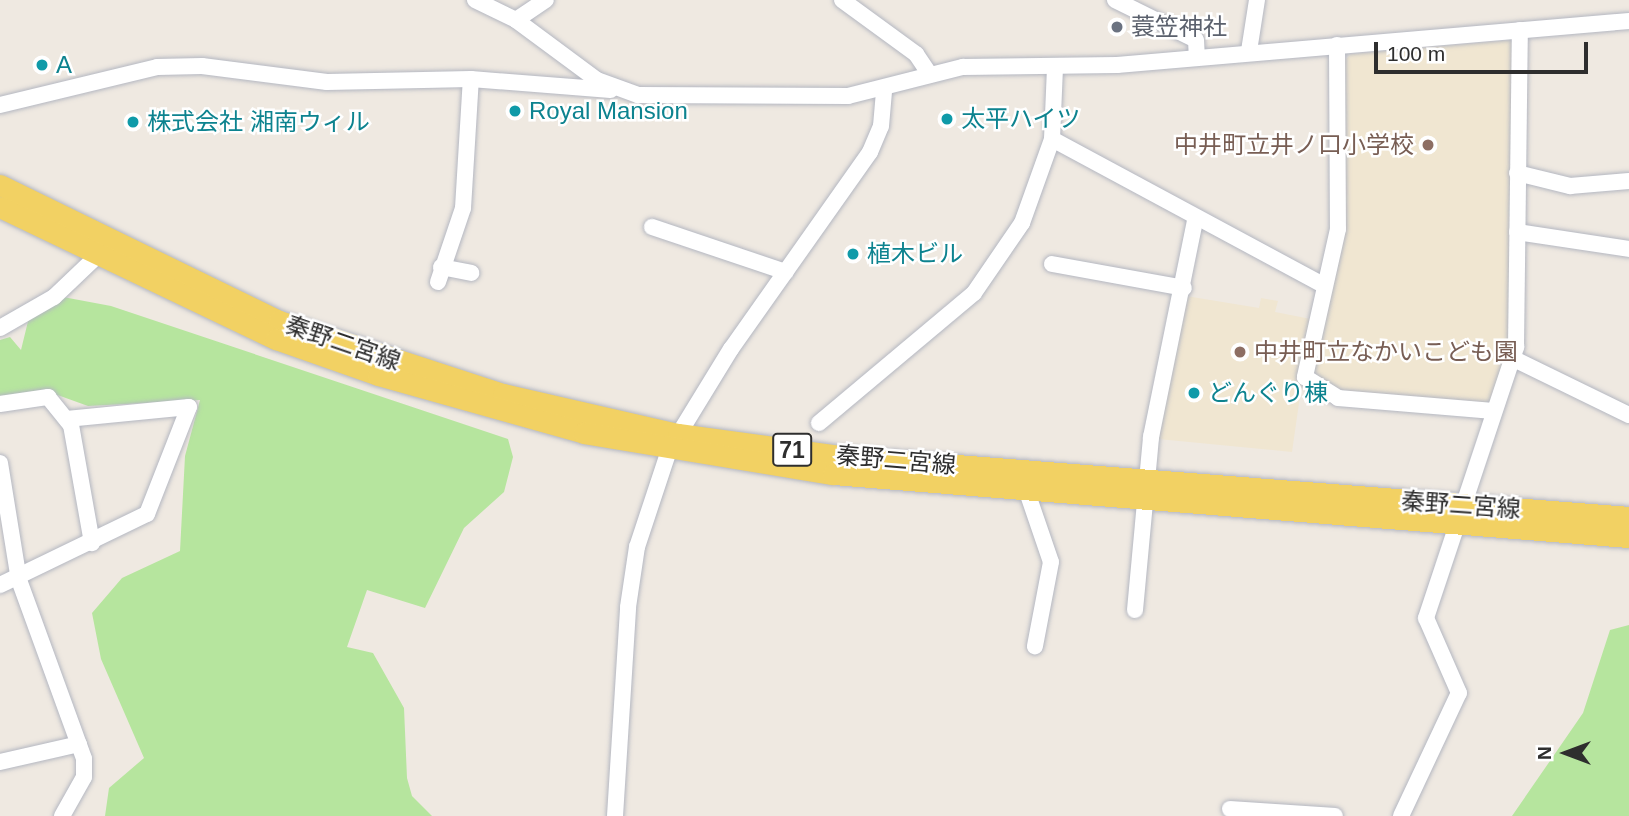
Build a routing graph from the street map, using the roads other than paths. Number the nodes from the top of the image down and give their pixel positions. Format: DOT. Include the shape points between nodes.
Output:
graph roads {
  1 [pos="475,0"];
  2 [pos="547,0"];
  3 [pos="842,0"];
  4 [pos="1115,0"];
  5 [pos="1257,0"];
  6 [pos="516,20"];
  7 [pos="1629,21"];
  8 [pos="1520,30"];
  9 [pos="1337,45"];
  10 [pos="1249,51"];
  11 [pos="1197,57"];
  12 [pos="1055,68"];
  13 [pos="930,75"];
  14 [pos="471,79"];
  15 [pos="884,88"];
  16 [pos="621,91"];
  17 [pos="0,104"];
  18 [pos="1052,139"];
  19 [pos="1517,173"];
  20 [pos="1629,181"];
  21 [pos="0,186"];
  22 [pos="0,207"];
  23 [pos="1195,220"];
  24 [pos="652,228"];
  25 [pos="1517,232"];
  26 [pos="1629,249"];
  27 [pos="96,257"];
  28 [pos="1052,264"];
  29 [pos="786,272"];
  30 [pos="471,273"];
  31 [pos="1323,285"];
  32 [pos="1184,288"];
  33 [pos="0,328"];
  34 [pos="1511,358"];
  35 [pos="0,404"];
  36 [pos="1493,411"];
  37 [pos="1629,415"];
  38 [pos="67,419"];
  39 [pos="819,423"];
  40 [pos="673,442"];
  41 [pos="0,463"];
  42 [pos="1026,489"];
  43 [pos="1147,489"];
  44 [pos="1457,514"];
  45 [pos="1629,517"];
  46 [pos="1629,537"];
  47 [pos="92,543"];
  48 [pos="19,580"];
  49 [pos="0,585"];
  50 [pos="1135,610"];
  51 [pos="1035,646"];
  52 [pos="79,744"];
  53 [pos="0,762"];
  54 [pos="1230,809"];
  55 [pos="62,816"];
  56 [pos="615,816"];
  57 [pos="1335,816"];
  58 [pos="1401,816"];
  1 -- 6 [label="street"];
  2 -- 6 [label="street"];
  3 -- 13 [label="street" via="916,54"];
  4 -- 11 [label="street" via="1196,40"];
  5 -- 10 [label="street"];
  6 -- 16 [label="street"];
  7 -- 8 [label="street"];
  8 -- 9 [label="street"];
  8 -- 19 [label="street"];
  9 -- 10 [label="street"];
  9 -- 31 [label="street" via="1338,229"];
  10 -- 11 [label="street"];
  11 -- 12 [label="street"];
  12 -- 13 [label="street" via="963,67"];
  12 -- 18 [label="street"];
  13 -- 15 [label="street"];
  14 -- 16 [label="street"];
  14 -- 17 [label="street" via="327,82 202,66 157,67"];
  14 -- 30 [label="street" via="463,208 440,274"];
  15 -- 16 [label="street" via="848,96"];
  15 -- 29 [label="street" via="881,127 870,152"];
  18 -- 23 [label="street"];
  18 -- 39 [label="street" via="1021,223 974,293"];
  19 -- 20 [label="street" via="1570,186"];
  19 -- 25 [label="street"];
  21 -- 40 [label="main road, 秦野二宮線 / 71" via="279,321 503,394"];
  22 -- 27 [label="main road, 秦野二宮線 / 71"];
  23 -- 31 [label="street"];
  23 -- 32 [label="street"];
  24 -- 29 [label="street"];
  25 -- 26 [label="street"];
  25 -- 34 [label="street"];
  27 -- 33 [label="street" via="54,297"];
  27 -- 40 [label="main road, 秦野二宮線 / 71" via="264,334 378,375 500,412"];
  28 -- 32 [label="street"];
  29 -- 40 [label="street"];
  31 -- 36 [label="street" via="1305,377 1338,398"];
  32 -- 43 [label="street" via="1151,436"];
  34 -- 36 [label="street"];
  34 -- 37 [label="street"];
  35 -- 38 [label="street" via="48,397"];
  36 -- 44 [label="street"];
  38 -- 47 [label="street"];
  38 -- 47 [label="street" via="189,407 148,514"];
  40 -- 42 [label="main road, 秦野二宮線 / 71" via="833,474"];
  40 -- 43 [label="main road, 秦野二宮線 / 71"];
  40 -- 56 [label="street" via="636,547"];
  41 -- 48 [label="street"];
  42 -- 43 [label="main road, 秦野二宮線 / 71"];
  42 -- 51 [label="street" via="1051,562"];
  43 -- 44 [label="main road, 秦野二宮線 / 71"];
  43 -- 50 [label="street"];
  44 -- 45 [label="main road, 秦野二宮線 / 71"];
  44 -- 46 [label="main road, 秦野二宮線 / 71"];
  44 -- 58 [label="street" via="1426,618 1460,693"];
  47 -- 48 [label="street"];
  48 -- 49 [label="street"];
  48 -- 52 [label="street"];
  52 -- 53 [label="street"];
  52 -- 55 [label="street" via="84,777"];
  54 -- 57 [label="street"];
}
